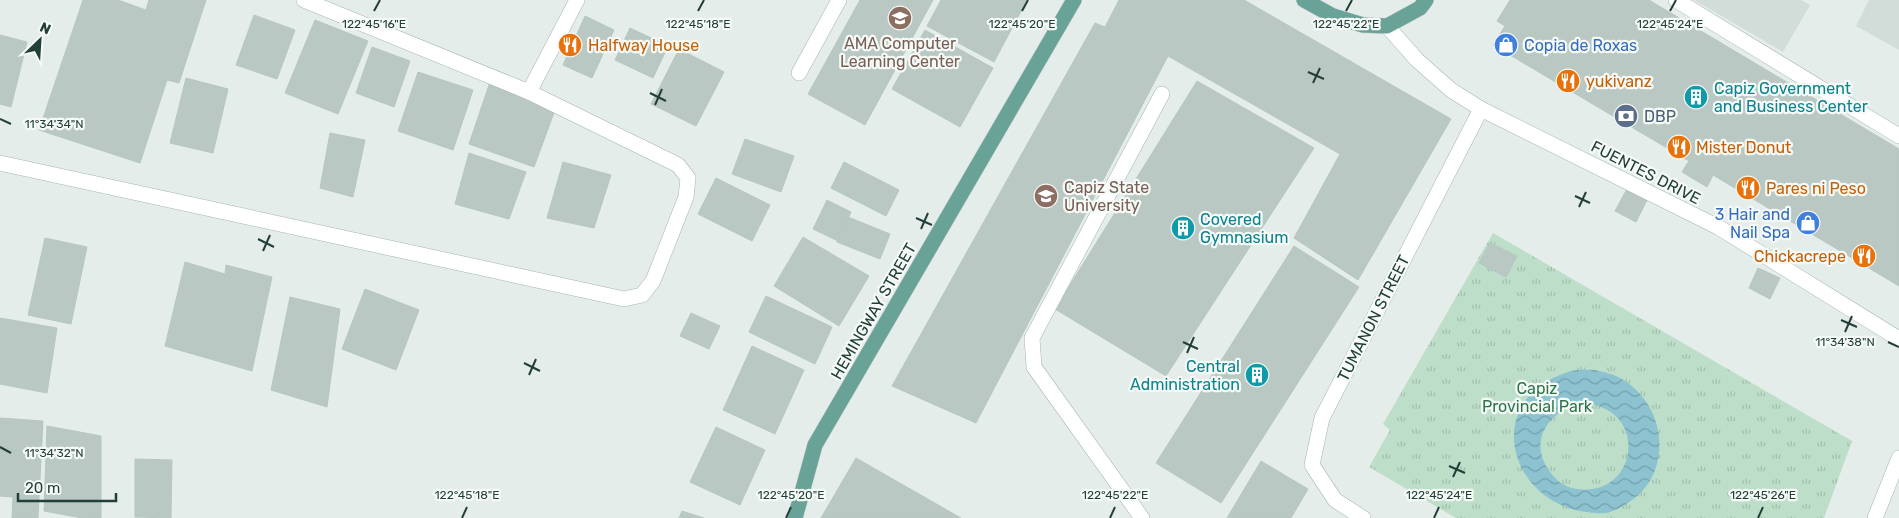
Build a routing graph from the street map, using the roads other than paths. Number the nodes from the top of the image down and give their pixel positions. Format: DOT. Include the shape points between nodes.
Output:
graph roads {
  1 [pos="304,0"];
  2 [pos="577,0"];
  3 [pos="839,0"];
  4 [pos="1074,0"];
  5 [pos="1304,0"];
  6 [pos="1676,0"];
  7 [pos="1423,4"];
  8 [pos="1387,26"];
  9 [pos="799,72"];
  10 [pos="529,92"];
  11 [pos="1162,94"];
  12 [pos="1481,109"];
  13 [pos="1899,136"];
  14 [pos="0,163"];
  15 [pos="1899,339"];
  16 [pos="1899,458"];
  17 [pos="795,518"];
  18 [pos="1142,518"];
  19 [pos="1363,518"];
  20 [pos="1875,518"];
  1 -- 10 [label="street"];
  2 -- 10 [label="street"];
  3 -- 9 [label="street"];
  4 -- 17 [label="main road, HEMINGWAY STREET" via="815,445"];
  5 -- 8 [label="main road" via="1333,16 1363,25"];
  6 -- 13 [label="street"];
  7 -- 8 [label="main road"];
  8 -- 12 [label="street, FUENTES DRIVE" via="1451,90"];
  10 -- 14 [label="street" via="678,164 688,178 686,197 663,256 653,281 642,295 624,299"];
  11 -- 18 [label="street" via="1032,338 1034,367"];
  12 -- 15 [label="street, FUENTES DRIVE" via="1718,227"];
  12 -- 19 [label="street, TUMANON STREET" via="1322,418 1312,465 1335,500"];
  16 -- 20 [label="street"];
}
